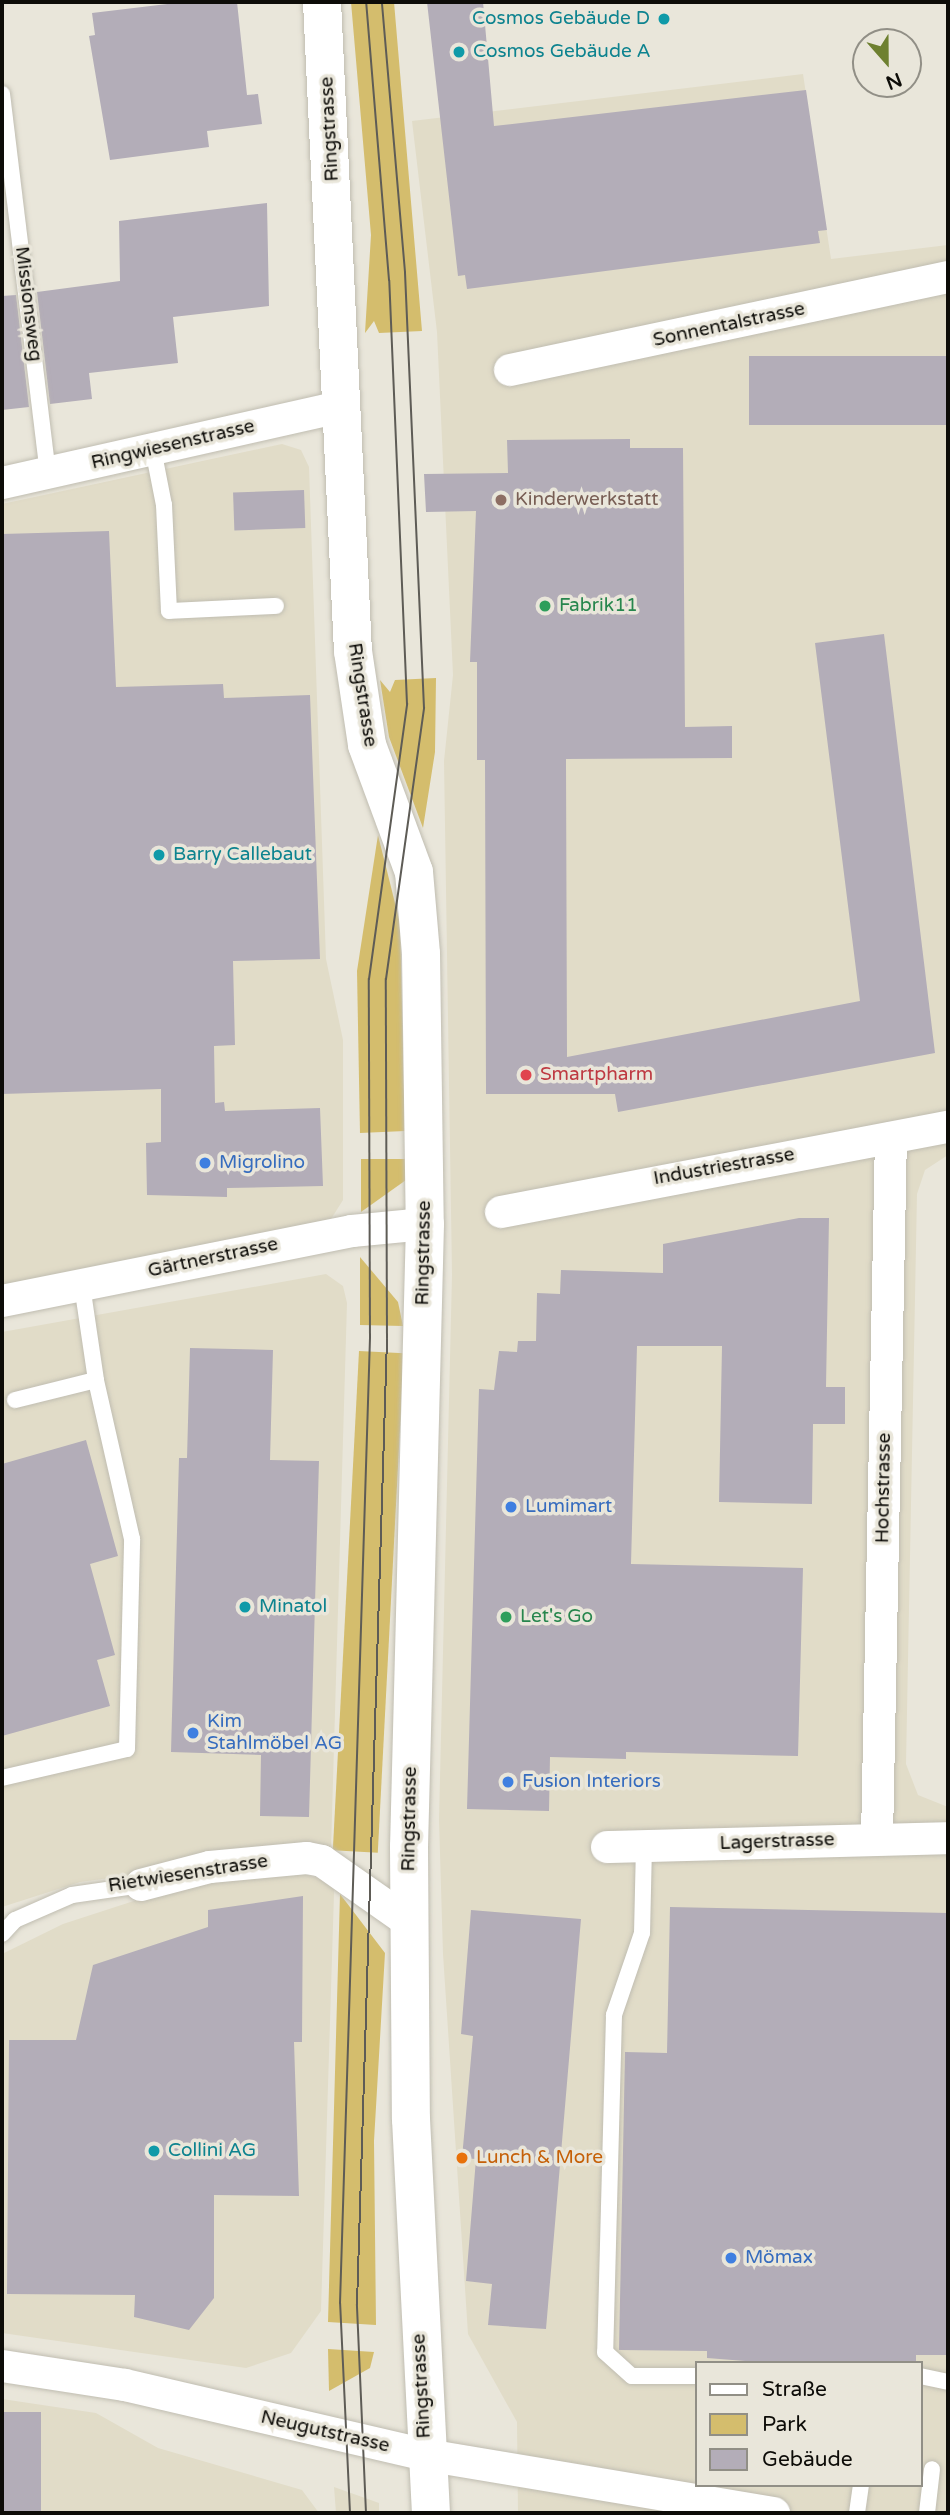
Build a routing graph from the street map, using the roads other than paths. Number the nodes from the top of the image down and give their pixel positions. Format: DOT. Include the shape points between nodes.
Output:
graph roads {
  1 [pos="322,2"];
  2 [pos="2,94"];
  3 [pos="948,277"];
  4 [pos="510,370"];
  5 [pos="343,406"];
  6 [pos="153,449"];
  7 [pos="48,472"];
  8 [pos="2,484"];
  9 [pos="276,606"];
  10 [pos="948,1127"];
  11 [pos="891,1138"];
  12 [pos="501,1212"];
  13 [pos="425,1224"];
  14 [pos="82,1285"];
  15 [pos="2,1301"];
  16 [pos="96,1380"];
  17 [pos="15,1400"];
  18 [pos="2,1778"];
  19 [pos="948,1838"];
  20 [pos="877,1839"];
  21 [pos="643,1846"];
  22 [pos="607,1847"];
  23 [pos="141,1885"];
  24 [pos="410,1922"];
  25 [pos="2,1934"];
  26 [pos="2,2366"];
  27 [pos="694,2376"];
  28 [pos="922,2376"];
  29 [pos="948,2382"];
  30 [pos="426,2455"];
  31 [pos="932,2469"];
  32 [pos="861,2487"];
  33 [pos="431,2513"];
  34 [pos="774,2513"];
  35 [pos="857,2513"];
  36 [pos="927,2513"];
  1 -- 5 [label="main road, Ringstrasse"];
  2 -- 7 [label="lane, Missionsweg"];
  3 -- 4 [label="street, Sonnentalstrasse"];
  5 -- 6 [label="street, Ringwiesenstrasse"];
  5 -- 13 [label="main road, Ringstrasse" via="358,694 367,745 418,897"];
  6 -- 7 [label="street, Ringwiesenstrasse"];
  6 -- 9 [label="lane" via="164,505 169,611"];
  7 -- 8 [label="street, Ringwiesenstrasse"];
  10 -- 11 [label="street, Industriestrasse"];
  11 -- 12 [label="street, Industriestrasse"];
  11 -- 20 [label="street, Hochstrasse"];
  13 -- 14 [label="street, Gärtnerstrasse" via="352,1231"];
  13 -- 24 [label="main road, Ringstrasse"];
  14 -- 15 [label="street, Gärtnerstrasse"];
  14 -- 16 [label="lane"];
  16 -- 17 [label="lane"];
  16 -- 18 [label="lane" via="132,1539 127,1748"];
  19 -- 20 [label="street, Lagerstrasse"];
  20 -- 21 [label="street, Lagerstrasse"];
  21 -- 22 [label="street, Lagerstrasse"];
  21 -- 27 [label="lane" via="642,1933 614,2015 605,2352 632,2376"];
  23 -- 24 [label="street, Rietwiesenstrasse" via="255,1863 322,1861"];
  23 -- 25 [label="lane, Rietwiesenstrasse" via="72,1895 15,1920"];
  24 -- 30 [label="main road, Ringstrasse"];
  26 -- 30 [label="street, Neugutstrasse" via="125,2385"];
  28 -- 29 [label="lane"];
  30 -- 33 [label="main road, Ringstrasse"];
  30 -- 34 [label="street, Neugutstrasse"];
  31 -- 36 [label="lane"];
  32 -- 35 [label="lane"];
}
